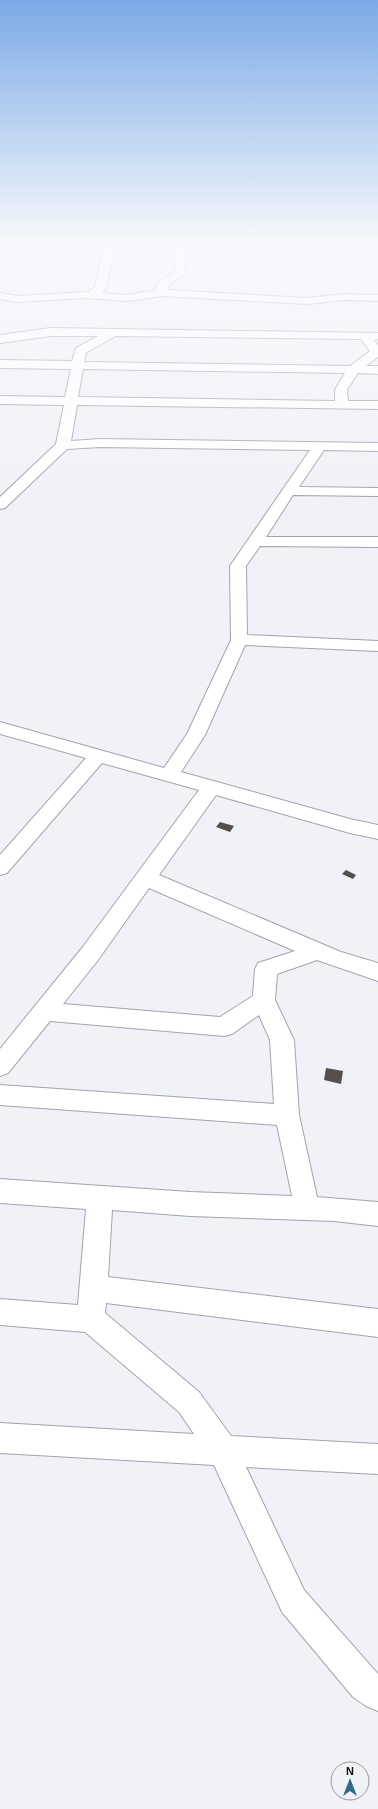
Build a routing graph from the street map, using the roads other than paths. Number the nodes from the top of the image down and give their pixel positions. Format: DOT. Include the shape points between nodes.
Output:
graph roads {
  1 [pos="113,332"];
  2 [pos="0,339"];
  3 [pos="0,364"];
  4 [pos="78,366"];
  5 [pos="354,369"];
  6 [pos="378,370"];
  7 [pos="0,400"];
  8 [pos="71,401"];
  9 [pos="342,405"];
  10 [pos="378,405"];
  11 [pos="63,445"];
  12 [pos="320,446"];
  13 [pos="378,447"];
  14 [pos="289,491"];
  15 [pos="378,492"];
  16 [pos="0,505"];
  17 [pos="256,541"];
  18 [pos="378,542"];
  19 [pos="239,640"];
  20 [pos="378,646"];
  21 [pos="0,728"];
  22 [pos="98,756"];
  23 [pos="169,775"];
  24 [pos="212,787"];
  25 [pos="378,832"];
  26 [pos="0,868"];
  27 [pos="145,878"];
  28 [pos="319,951"];
  29 [pos="378,972"];
  30 [pos="264,1000"];
  31 [pos="44,1011"];
  32 [pos="0,1066"];
  33 [pos="0,1095"];
  34 [pos="287,1115"];
  35 [pos="0,1191"];
  36 [pos="100,1198"];
  37 [pos="307,1208"];
  38 [pos="378,1214"];
  39 [pos="94,1288"];
  40 [pos="0,1312"];
  41 [pos="91,1319"];
  42 [pos="378,1323"];
  43 [pos="0,1438"];
  44 [pos="223,1450"];
  45 [pos="378,1459"];
  46 [pos="378,1694"];
  1 -- 2 [label="street" via="51,332"];
  1 -- 4 [label="street" via="80,350"];
  1 -- 5 [label="street" via="370,336 376,352"];
  3 -- 4 [label="street"];
  4 -- 5 [label="street"];
  4 -- 8 [label="street"];
  5 -- 6 [label="street"];
  5 -- 9 [label="street" via="341,390"];
  7 -- 8 [label="street"];
  8 -- 9 [label="street"];
  8 -- 11 [label="street"];
  9 -- 10 [label="street"];
  11 -- 12 [label="street" via="100,443"];
  11 -- 16 [label="street"];
  12 -- 13 [label="street"];
  12 -- 14 [label="street"];
  14 -- 15 [label="street"];
  14 -- 17 [label="street"];
  17 -- 18 [label="street"];
  17 -- 19 [label="street" via="238,566"];
  19 -- 20 [label="street"];
  19 -- 23 [label="street" via="196,735"];
  21 -- 22 [label="street"];
  22 -- 23 [label="street"];
  22 -- 26 [label="street"];
  23 -- 24 [label="street"];
  24 -- 25 [label="street"];
  24 -- 27 [label="street"];
  27 -- 28 [label="street"];
  27 -- 31 [label="street" via="90,954"];
  28 -- 29 [label="street"];
  28 -- 30 [label="street" via="266,969"];
  30 -- 31 [label="street" via="224,1027"];
  30 -- 34 [label="street" via="282,1040"];
  31 -- 32 [label="street"];
  33 -- 34 [label="street"];
  34 -- 37 [label="street"];
  35 -- 36 [label="street"];
  36 -- 37 [label="street"];
  36 -- 39 [label="street"];
  37 -- 38 [label="street"];
  39 -- 41 [label="street"];
  39 -- 42 [label="street"];
  40 -- 41 [label="street"];
  41 -- 44 [label="street" via="189,1402"];
  43 -- 44 [label="street"];
  44 -- 45 [label="street"];
  44 -- 46 [label="street" via="293,1601 365,1685"];
}
